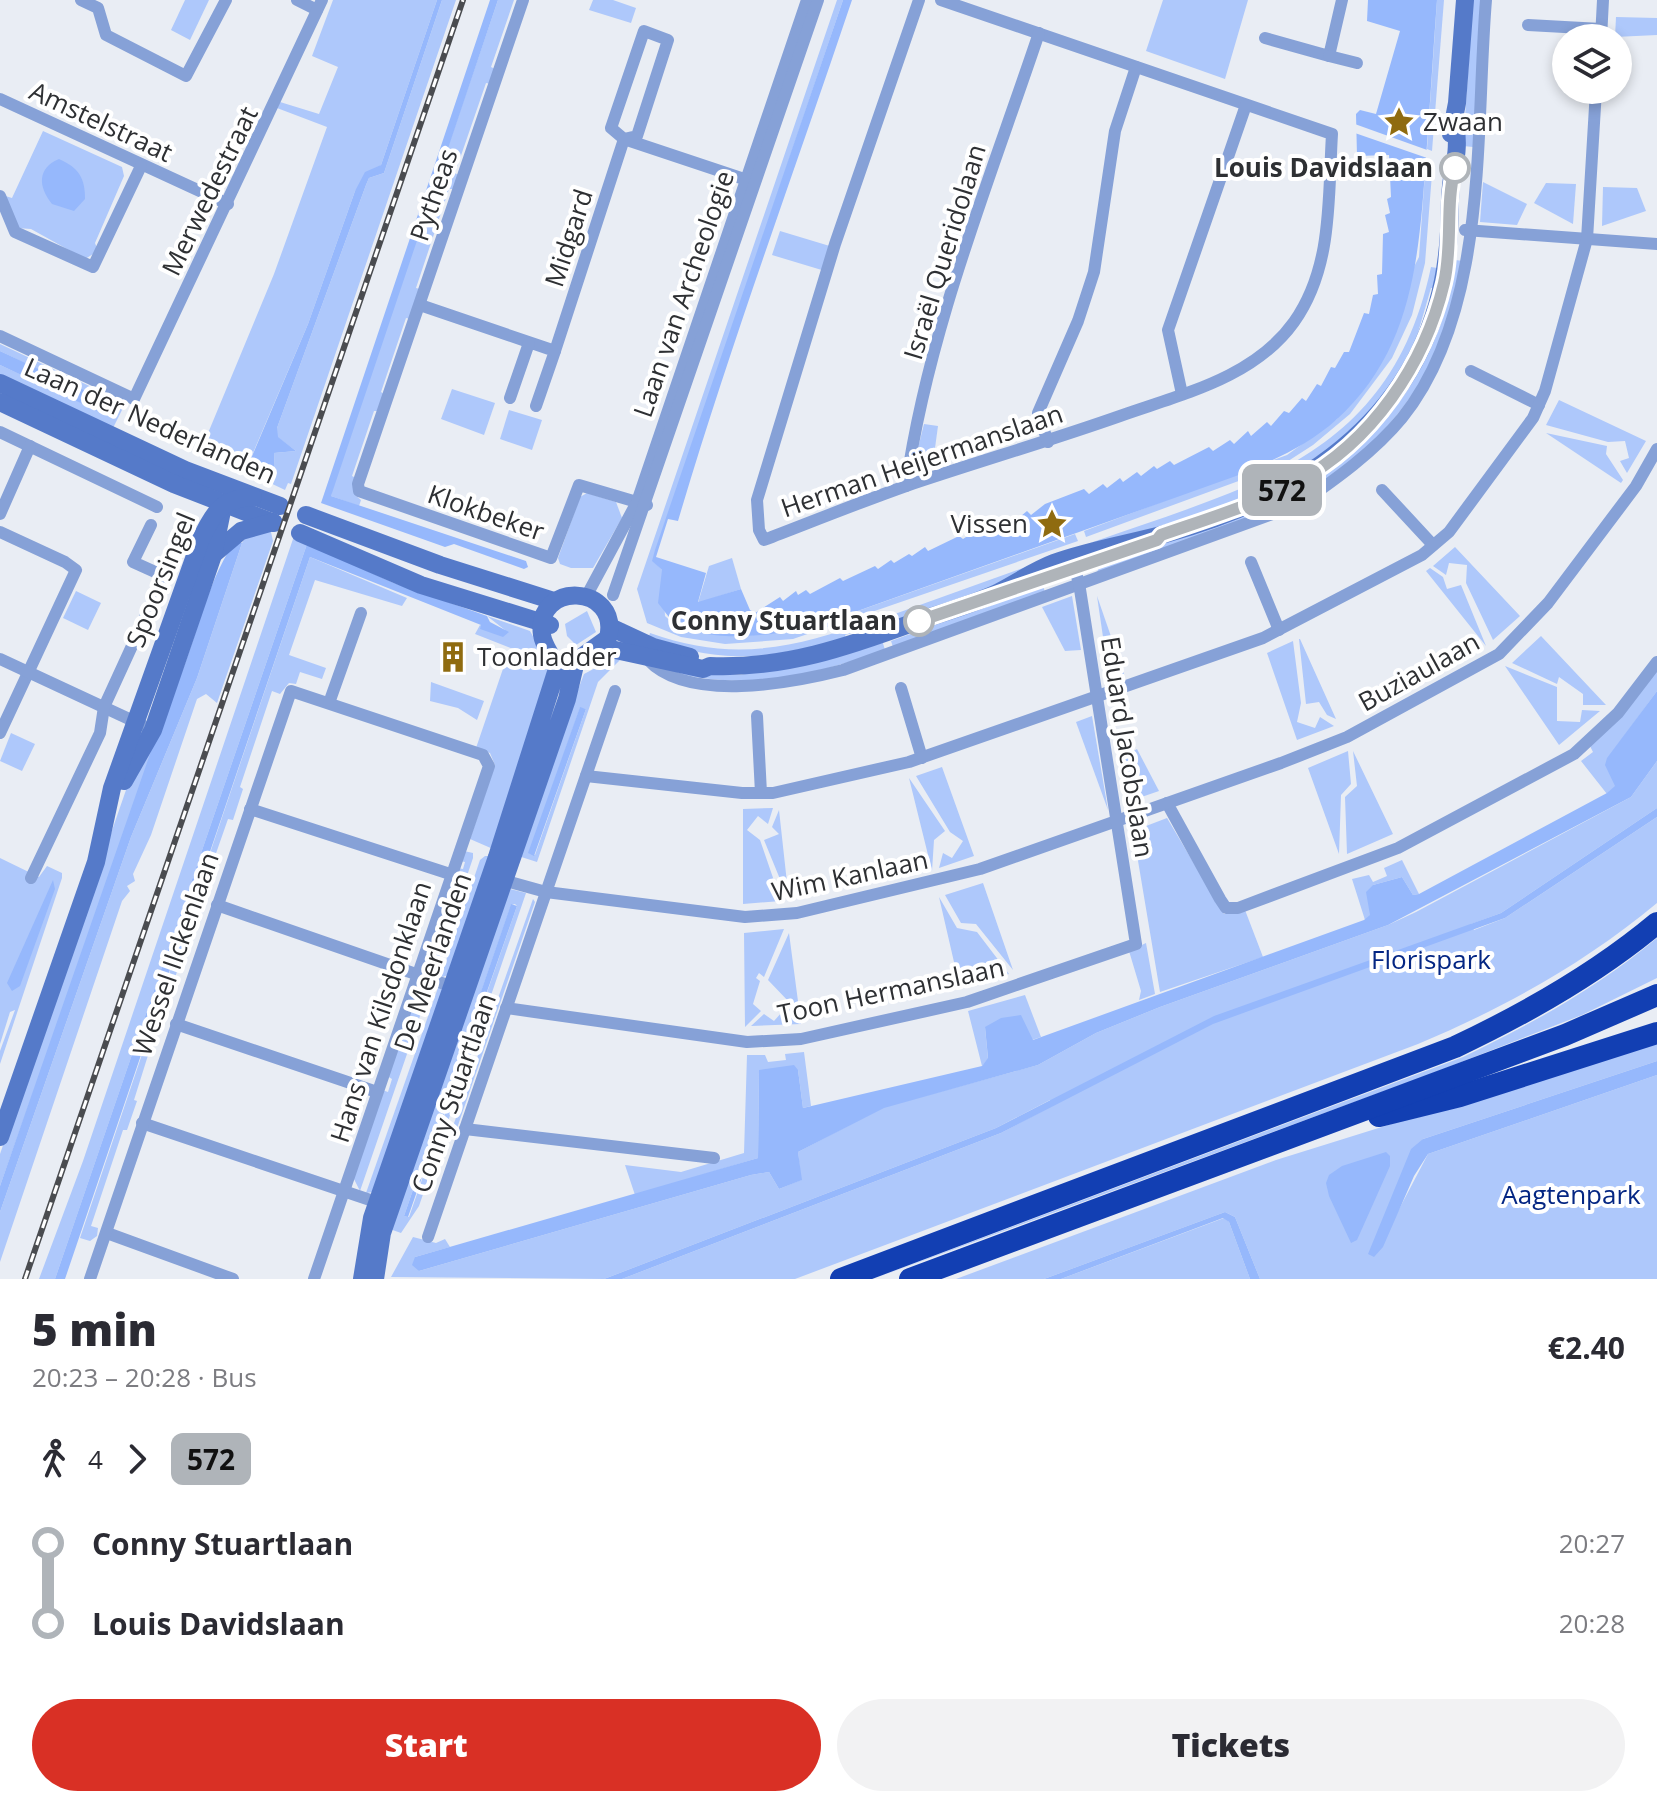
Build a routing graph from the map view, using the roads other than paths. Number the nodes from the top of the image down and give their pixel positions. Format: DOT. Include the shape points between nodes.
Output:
graph roads {
  1 [pos="81,0"];
  2 [pos="226,0"];
  3 [pos="297,0"];
  4 [pos="523,0"];
  5 [pos="807,0"];
  6 [pos="818,0"];
  7 [pos="919,0"];
  8 [pos="941,0"];
  9 [pos="1342,0"];
  10 [pos="1465,0"];
  11 [pos="1486,0"];
  12 [pos="1603,0"];
  13 [pos="320,5"];
  14 [pos="1602,24"];
  15 [pos="1528,25"];
  16 [pos="1552,28"];
  17 [pos="1039,33"];
  18 [pos="1265,38"];
  19 [pos="1329,56"];
  20 [pos="1357,63"];
  21 [pos="1136,67"];
  22 [pos="0,99"];
  23 [pos="1595,104"];
  24 [pos="1246,105"];
  25 [pos="624,139"];
  26 [pos="141,166"];
  27 [pos="751,181"];
  28 [pos="0,196"];
  29 [pos="228,204"];
  30 [pos="1450,228"];
  31 [pos="1470,231"];
  32 [pos="1587,239"];
  33 [pos="1657,244"];
  34 [pos="420,305"];
  35 [pos="0,336"];
  36 [pos="529,343"];
  37 [pos="555,351"];
  38 [pos="1471,371"];
  39 [pos="0,383"];
  40 [pos="1182,394"];
  41 [pos="510,398"];
  42 [pos="0,402"];
  43 [pos="1539,405"];
  44 [pos="536,406"];
  45 [pos="0,432"];
  46 [pos="1048,442"];
  47 [pos="30,446"];
  48 [pos="1657,449"];
  49 [pos="180,477"];
  50 [pos="906,486"];
  51 [pos="1382,490"];
  52 [pos="359,491"];
  53 [pos="253,497"];
  54 [pos="223,502"];
  55 [pos="642,503"];
  56 [pos="157,507"];
  57 [pos="0,514"];
  58 [pos="276,517"];
  59 [pos="151,525"];
  60 [pos="0,532"];
  61 [pos="201,539"];
  62 [pos="1433,545"];
  63 [pos="213,555"];
  64 [pos="1251,562"];
  65 [pos="1075,570"];
  66 [pos="587,595"];
  67 [pos="613,595"];
  68 [pos="554,601"];
  69 [pos="361,613"];
  70 [pos="545,627"];
  71 [pos="615,629"];
  72 [pos="1279,630"];
  73 [pos="611,649"];
  74 [pos="0,659"];
  75 [pos="648,660"];
  76 [pos="581,661"];
  77 [pos="1657,662"];
  78 [pos="710,666"];
  79 [pos="27,672"];
  80 [pos="901,688"];
  81 [pos="615,691"];
  82 [pos="1097,698"];
  83 [pos="329,703"];
  84 [pos="104,707"];
  85 [pos="757,716"];
  86 [pos="135,722"];
  87 [pos="153,730"];
  88 [pos="0,733"];
  89 [pos="922,758"];
  90 [pos="586,776"];
  91 [pos="761,793"];
  92 [pos="1167,803"];
  93 [pos="110,809"];
  94 [pos="250,809"];
  95 [pos="1117,821"];
  96 [pos="450,874"];
  97 [pos="31,878"];
  98 [pos="497,878"];
  99 [pos="546,892"];
  100 [pos="217,905"];
  101 [pos="1657,923"];
  102 [pos="1136,944"];
  103 [pos="419,973"];
  104 [pos="459,989"];
  105 [pos="1657,995"];
  106 [pos="506,1008"];
  107 [pos="176,1024"];
  108 [pos="1657,1033"];
  109 [pos="377,1092"];
  110 [pos="142,1123"];
  111 [pos="465,1129"];
  112 [pos="1305,1131"];
  113 [pos="0,1137"];
  114 [pos="714,1158"];
  115 [pos="346,1192"];
  116 [pos="386,1205"];
  117 [pos="107,1233"];
  118 [pos="428,1237"];
  119 [pos="90,1279"];
  120 [pos="233,1279"];
  121 [pos="314,1279"];
  122 [pos="362,1279"];
  123 [pos="375,1279"];
  124 [pos="841,1279"];
  125 [pos="910,1279"];
  1 -- 2 [label="street" via="98,8 106,35 186,76"];
  3 -- 13 [label="street"];
  4 -- 34 [label="street, Pytheas"];
  5 -- 27 [label="street, Laan van Archeologie"];
  6 -- 27 [label="street, Laan van Archeologie"];
  7 -- 50 [label="street, Herman Heijermanslaan" via="835,244 757,500 759,530 764,540"];
  8 -- 17 [label="street"];
  9 -- 19 [label="street"];
  10 -- 30 [label="main road"];
  11 -- 31 [label="street"];
  12 -- 14 [label="street"];
  13 -- 29 [label="street, Merwedestraat"];
  15 -- 16 [label="street"];
  17 -- 21 [label="street"];
  17 -- 50 [label="street, Israël Queridolaan" via="953,285"];
  18 -- 19 [label="street"];
  19 -- 20 [label="street"];
  21 -- 24 [label="street"];
  21 -- 46 [label="street" via="1115,131 1094,272 1038,413"];
  22 -- 26 [label="street, Amstelstraat"];
  23 -- 32 [label="street"];
  24 -- 40 [label="street" via="1168,330"];
  24 -- 40 [label="street, Herman Heijermanslaan" via="1332,134 1324,252 1308,298 1277,343 1223,379"];
  25 -- 25 [label="street, Midgard" via="637,136 668,40 644,31 611,128"];
  25 -- 27 [label="street"];
  25 -- 37 [label="street, Midgard"];
  26 -- 28 [label="street" via="93,267 15,232"];
  26 -- 29 [label="street, Amstelstraat"];
  27 -- 55 [label="street, Laan van Archeologie"];
  29 -- 35 [label="street, Merwedestraat" via="134,399"];
  30 -- 31 [label="street"];
  30 -- 65 [label="main road" via="1445,282 1425,340 1376,419 1355,441 1301,480 1259,500"];
  31 -- 32 [label="street"];
  31 -- 65 [label="street" via="1459,300 1440,356 1402,418 1357,463 1300,504"];
  32 -- 33 [label="street"];
  32 -- 43 [label="street"];
  34 -- 36 [label="street"];
  34 -- 52 [label="street, Pytheas"];
  36 -- 37 [label="street"];
  36 -- 41 [label="street"];
  37 -- 44 [label="street, Midgard"];
  38 -- 43 [label="street"];
  39 -- 49 [label="main road, Laan der Nederlanden"];
  40 -- 46 [label="street, Herman Heijermanslaan"];
  42 -- 49 [label="main road, Laan der Nederlanden"];
  43 -- 62 [label="street" via="1449,532"];
  45 -- 47 [label="street"];
  46 -- 50 [label="street, Herman Heijermanslaan"];
  47 -- 56 [label="street"];
  47 -- 57 [label="street"];
  48 -- 92 [label="street, Buziaulaan" via="1636,486 1548,603 1499,654 1347,737"];
  49 -- 53 [label="main road, Laan der Nederlanden"];
  49 -- 54 [label="main road, Laan der Nederlanden" via="214,490"];
  49 -- 61 [label="main road" via="195,506"];
  51 -- 62 [label="street"];
  52 -- 55 [label="street, Klokbeker" via="551,558 579,485"];
  53 -- 54 [label="main road"];
  53 -- 58 [label="main road, Laan der Nederlanden"];
  54 -- 58 [label="main road, Laan der Nederlanden"];
  54 -- 61 [label="main road, Spoorsingel"];
  54 -- 63 [label="main road, Spoorsingel"];
  55 -- 66 [label="street, Laan van Archeologie"];
  55 -- 67 [label="street, Laan van Archeologie"];
  58 -- 63 [label="main road" via="241,531"];
  59 -- 84 [label="street, Spoorsingel" via="133,562 164,576"];
  60 -- 79 [label="street" via="76,570"];
  61 -- 86 [label="main road, Spoorsingel"];
  62 -- 72 [label="street"];
  63 -- 87 [label="main road, Spoorsingel"];
  64 -- 72 [label="street"];
  65 -- 75 [label="street" via="843,670 801,681 691,682 659,672"];
  65 -- 78 [label="main road" via="801,660"];
  65 -- 82 [label="street, Eduard Jacobslaan"];
  66 -- 68 [label="main road"];
  66 -- 70 [label="main road" via="560,609"];
  66 -- 71 [label="main road" via="600,604"];
  67 -- 71 [label="main road"];
  68 -- 70 [label="main road"];
  68 -- 70 [label="main road" via="303,524 421,585"];
  69 -- 83 [label="street"];
  70 -- 76 [label="main road" via="559,651"];
  70 -- 98 [label="main road, De Meerlanden" via="556,663 550,697"];
  71 -- 73 [label="main road"];
  71 -- 76 [label="main road" via="605,643 583,653"];
  71 -- 78 [label="main road"];
  72 -- 82 [label="street"];
  73 -- 75 [label="main road"];
  73 -- 76 [label="main road" via="597,659"];
  74 -- 79 [label="street"];
  75 -- 78 [label="main road"];
  76 -- 98 [label="main road, De Meerlanden"];
  77 -- 92 [label="street, Eduard Jacobslaan" via="1618,713 1574,754 1398,848 1238,908 1226,908"];
  79 -- 84 [label="street"];
  79 -- 88 [label="street"];
  80 -- 89 [label="street"];
  81 -- 90 [label="street, Conny Stuartlaan"];
  82 -- 89 [label="street"];
  82 -- 95 [label="street, Eduard Jacobslaan"];
  83 -- 94 [label="street, Wessel Ilckenlaan" via="291,691"];
  83 -- 96 [label="street, Hans van Kilsdonklaan" via="488,759"];
  84 -- 86 [label="street"];
  84 -- 97 [label="street, Spoorsingel" via="100,733"];
  85 -- 91 [label="street"];
  86 -- 87 [label="street"];
  86 -- 93 [label="main road, Spoorsingel"];
  87 -- 93 [label="main road, Spoorsingel"];
  89 -- 91 [label="street"];
  90 -- 91 [label="street"];
  90 -- 99 [label="street, Conny Stuartlaan"];
  92 -- 95 [label="street, Buziaulaan"];
  93 -- 113 [label="main road, Spoorsingel"];
  94 -- 96 [label="street"];
  94 -- 100 [label="street, Wessel Ilckenlaan"];
  95 -- 99 [label="street, Wim Kanlaan" via="980,869 797,913 745,917"];
  95 -- 102 [label="street, Eduard Jacobslaan"];
  96 -- 103 [label="street, Hans van Kilsdonklaan"];
  98 -- 99 [label="street, Wim Kanlaan"];
  98 -- 104 [label="main road, De Meerlanden"];
  99 -- 106 [label="street, Conny Stuartlaan"];
  100 -- 103 [label="street"];
  100 -- 107 [label="street, Wessel Ilckenlaan"];
  101 -- 124 [label="highway" via="1548,1000 1455,1047"];
  102 -- 106 [label="street, Toon Hermanslaan" via="967,1002 801,1039 747,1042"];
  103 -- 104 [label="street"];
  103 -- 109 [label="street, Hans van Kilsdonklaan"];
  104 -- 116 [label="main road, De Meerlanden"];
  105 -- 112 [label="highway" via="1565,1035"];
  106 -- 111 [label="street, Conny Stuartlaan"];
  107 -- 109 [label="street"];
  107 -- 110 [label="street, Wessel Ilckenlaan"];
  108 -- 112 [label="highway" via="1410,1110"];
  109 -- 115 [label="street, Hans van Kilsdonklaan"];
  110 -- 115 [label="street"];
  110 -- 117 [label="street, Wessel Ilckenlaan"];
  111 -- 114 [label="street"];
  111 -- 118 [label="street, Conny Stuartlaan"];
  112 -- 125 [label="highway"];
  115 -- 116 [label="street"];
  115 -- 121 [label="street, Hans van Kilsdonklaan"];
  116 -- 122 [label="main road, De Meerlanden" via="364,1249"];
  116 -- 123 [label="main road, De Meerlanden"];
  117 -- 119 [label="street, Wessel Ilckenlaan"];
  117 -- 120 [label="street"];
}
